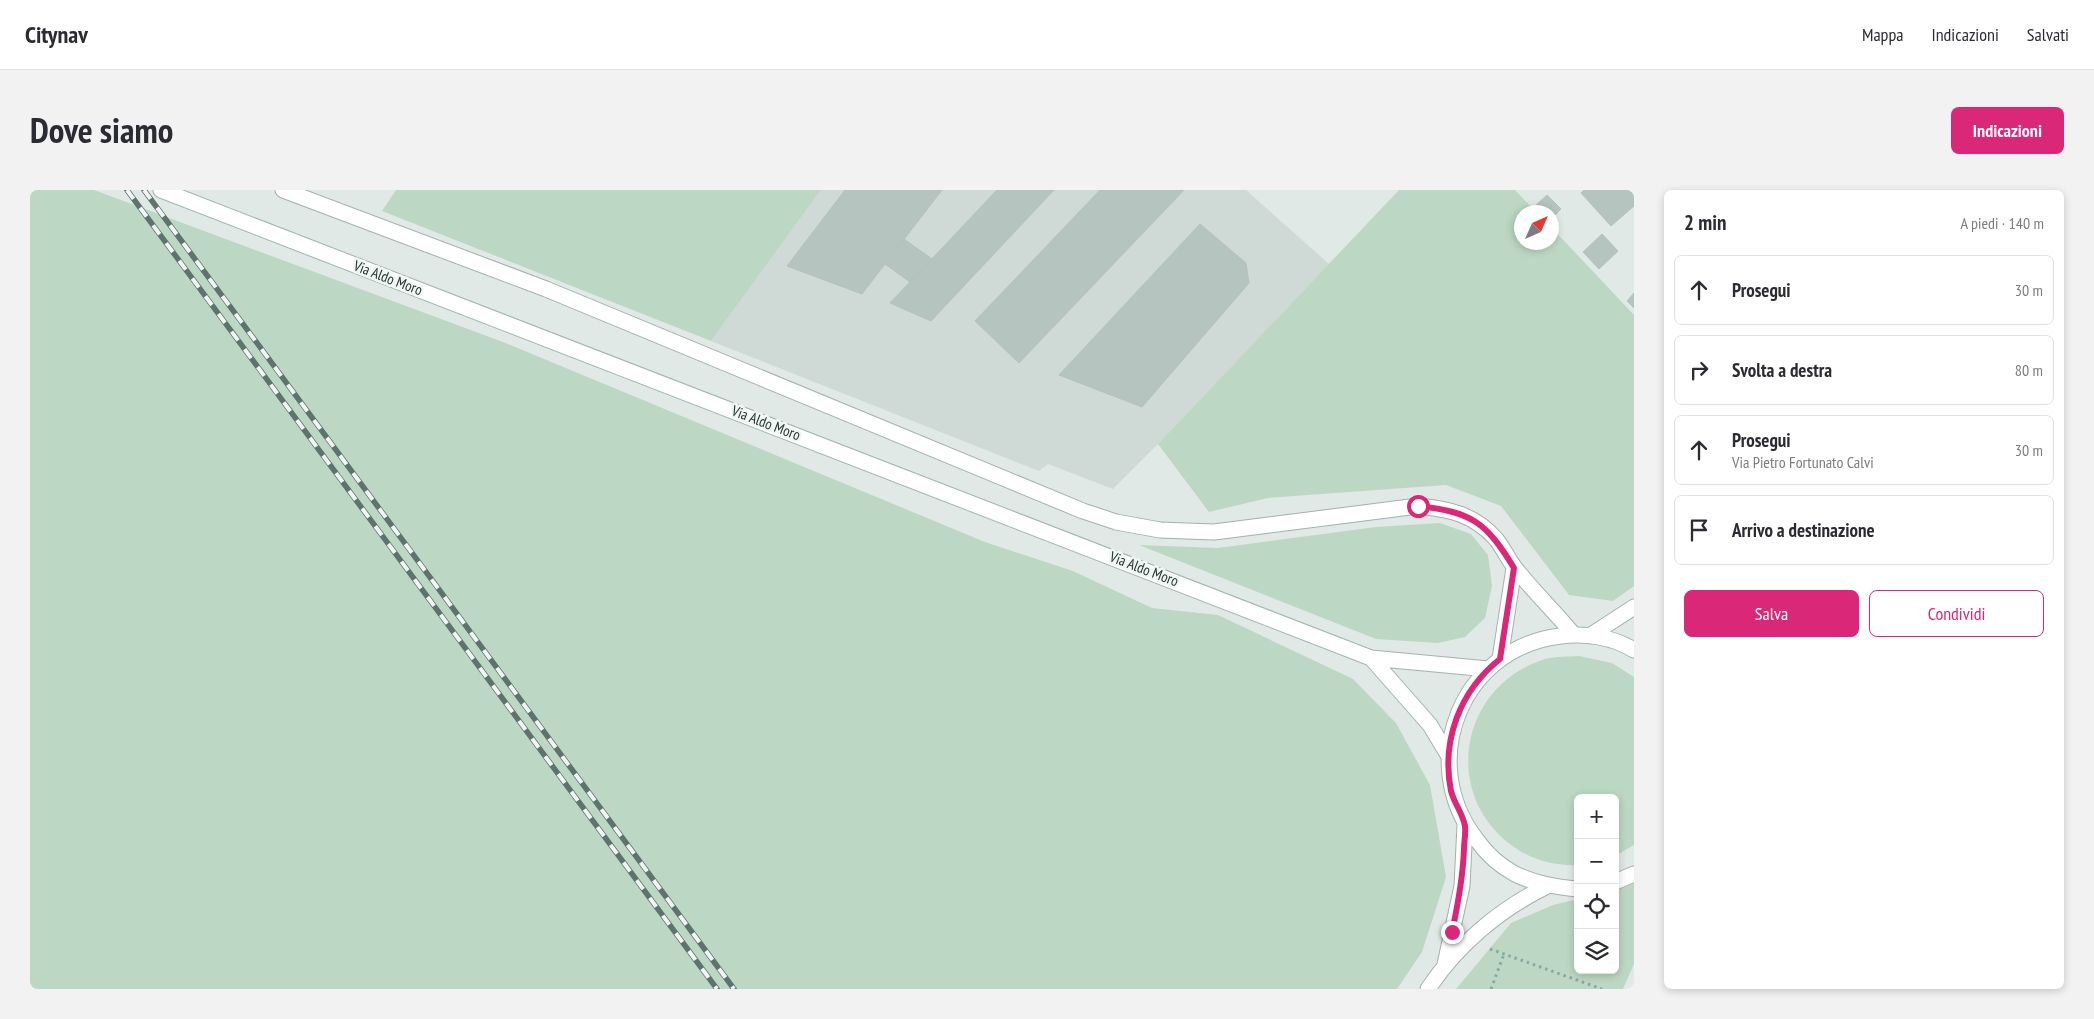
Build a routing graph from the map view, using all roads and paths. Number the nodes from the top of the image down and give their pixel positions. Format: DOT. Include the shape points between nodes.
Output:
graph roads {
  1 [pos="161,190"];
  2 [pos="283,190"];
  3 [pos="1514,568"];
  4 [pos="1634,607"];
  5 [pos="1573,634"];
  6 [pos="1591,635"];
  7 [pos="1634,650"];
  8 [pos="1370,658"];
  9 [pos="1500,659"];
  10 [pos="1488,669"];
  11 [pos="1448,755"];
  12 [pos="1465,826"];
  13 [pos="1634,874"];
  14 [pos="1619,880"];
  15 [pos="1547,886"];
  16 [pos="1574,889"];
  17 [pos="1468,941"];
  18 [pos="1504,954"];
  19 [pos="1445,964"];
  20 [pos="1428,989"];
  21 [pos="1491,989"];
  22 [pos="1602,989"];
  1 -- 8 [label="main road, Via Aldo Moro"];
  2 -- 3 [label="main road" via="546,289 1116,522 1160,530 1214,532 1418,506 1441,508 1476,521 1497,540"];
  3 -- 5 [label="main road"];
  3 -- 9 [label="main road"];
  4 -- 6 [label="main road"];
  5 -- 6 [label="main road"];
  5 -- 9 [label="main road" via="1539,640"];
  6 -- 7 [label="main road"];
  8 -- 10 [label="main road, Via Aldo Moro"];
  8 -- 11 [label="main road, Via Aldo Moro" via="1430,726"];
  9 -- 10 [label="main road"];
  10 -- 11 [label="main road" via="1467,694 1453,724"];
  11 -- 12 [label="main road" via="1451,792"];
  12 -- 15 [label="main road" via="1486,853 1514,874"];
  12 -- 19 [label="main road" via="1462,886"];
  13 -- 14 [label="main road"];
  15 -- 16 [label="main road"];
  15 -- 17 [label="main road" via="1519,900"];
  17 -- 18 [label="path"];
  17 -- 19 [label="main road"];
  18 -- 21 [label="path"];
  18 -- 22 [label="path"];
  19 -- 20 [label="main road"];
}
